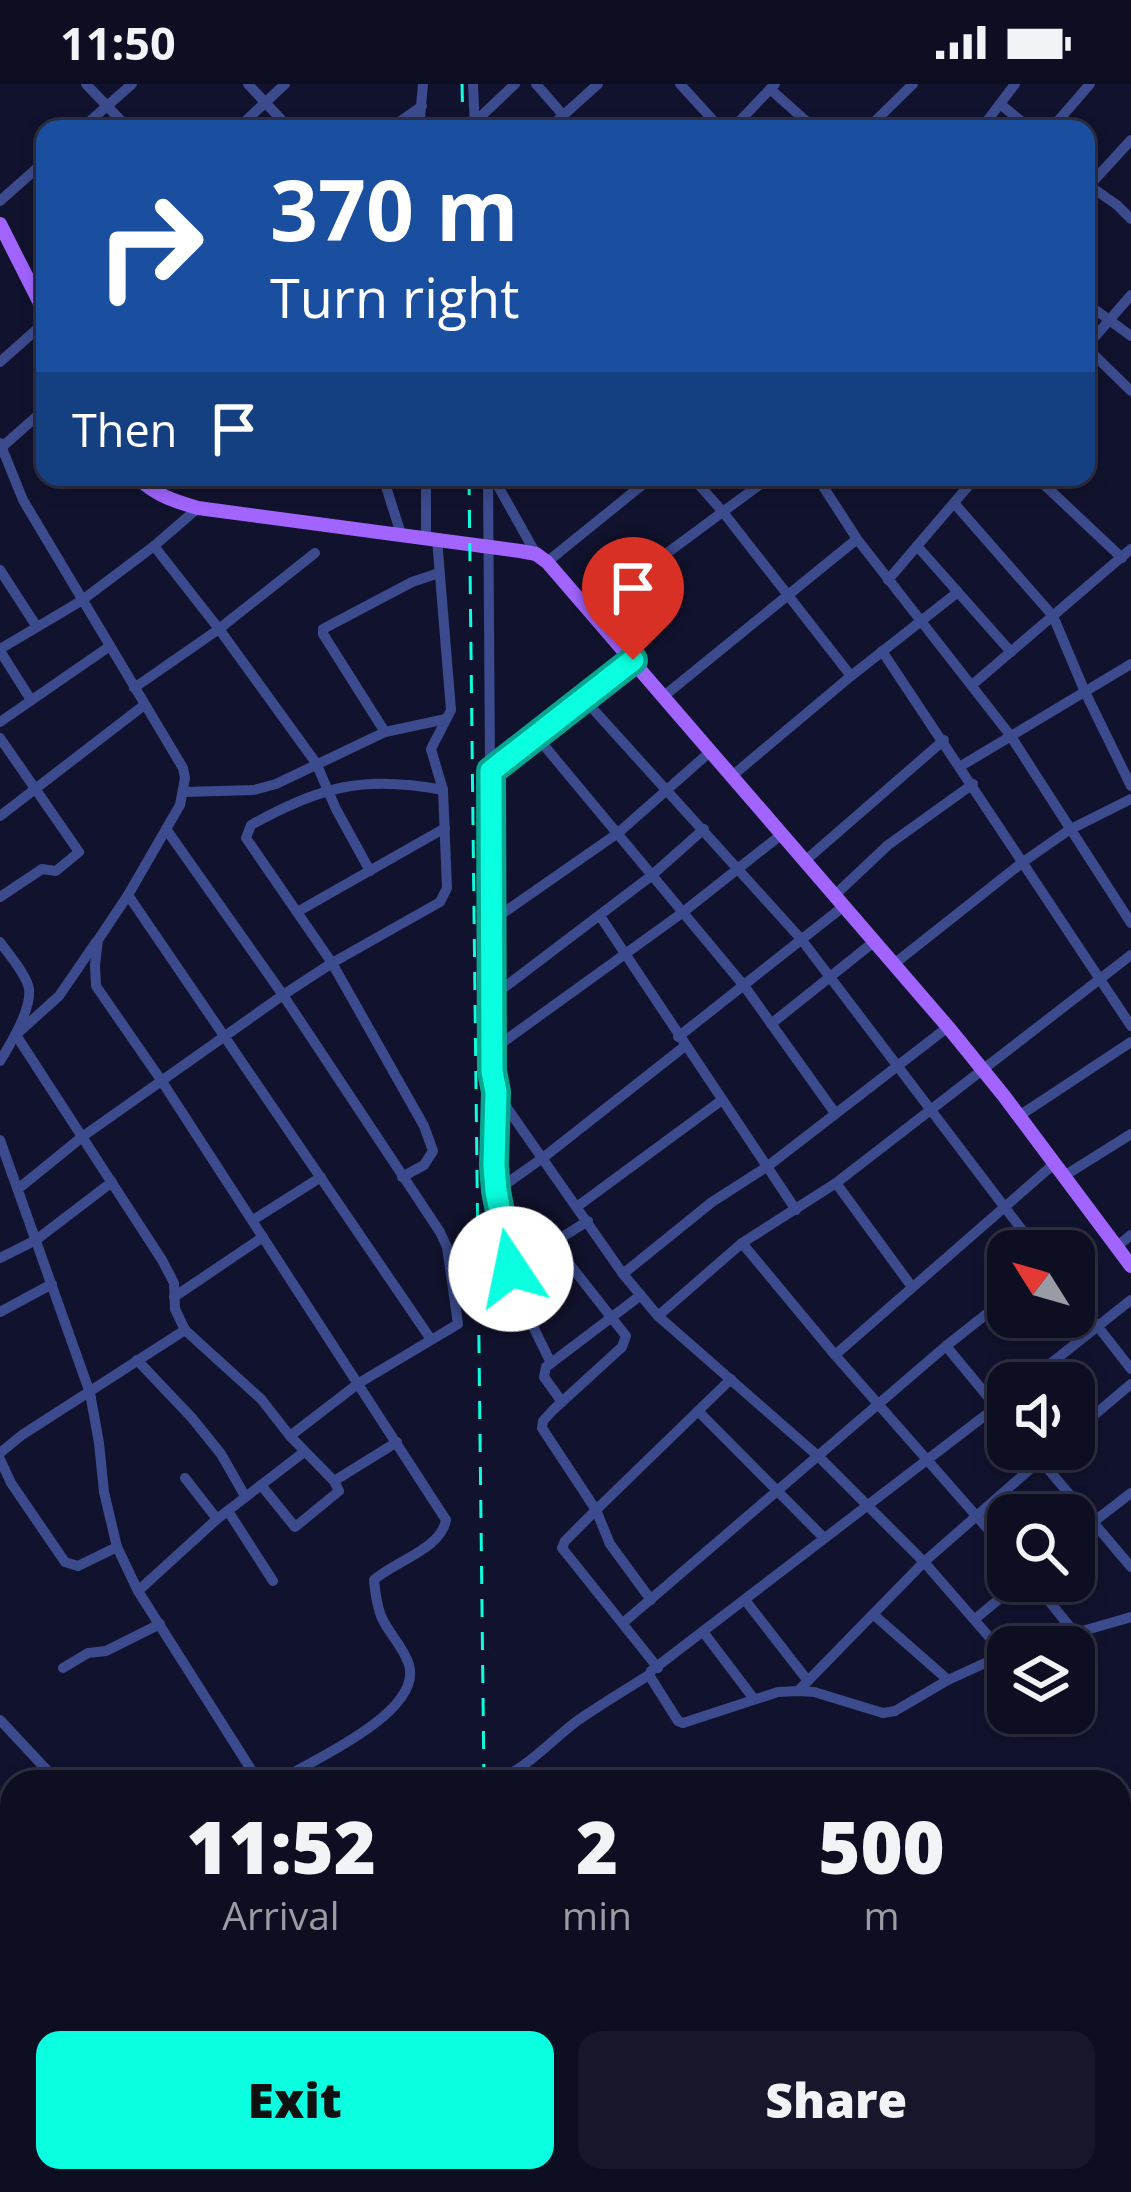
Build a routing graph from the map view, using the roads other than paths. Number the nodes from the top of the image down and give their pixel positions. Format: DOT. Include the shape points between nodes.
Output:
graph roads {
  1 [pos="86,84"];
  2 [pos="132,84"];
  3 [pos="248,84"];
  4 [pos="285,84"];
  5 [pos="423,84"];
  6 [pos="473,84"];
  7 [pos="515,84"];
  8 [pos="536,84"];
  9 [pos="598,84"];
  10 [pos="680,84"];
  11 [pos="913,84"];
  12 [pos="1016,84"];
  13 [pos="1090,84"];
  14 [pos="772,86"];
  15 [pos="266,102"];
  16 [pos="1000,104"];
  17 [pos="107,106"];
  18 [pos="422,106"];
  19 [pos="563,117"];
  20 [pos="91,120"];
  21 [pos="120,120"];
  22 [pos="247,120"];
  23 [pos="282,120"];
  24 [pos="402,120"];
  25 [pos="420,120"];
  26 [pos="475,120"];
  27 [pos="480,120"];
  28 [pos="559,120"];
  29 [pos="565,120"];
  30 [pos="714,120"];
  31 [pos="740,120"];
  32 [pos="805,120"];
  33 [pos="876,120"];
  34 [pos="988,120"];
  35 [pos="1020,120"];
  36 [pos="1059,120"];
  37 [pos="1131,140"];
  38 [pos="36,169"];
  39 [pos="1095,178"];
  40 [pos="1095,191"];
  41 [pos="0,202"];
  42 [pos="1131,219"];
  43 [pos="0,224"];
  44 [pos="36,292"];
  45 [pos="1131,295"];
  46 [pos="1095,310"];
  47 [pos="1108,319"];
  48 [pos="36,330"];
  49 [pos="1095,336"];
  50 [pos="1131,336"];
  51 [pos="1095,356"];
  52 [pos="0,362"];
  53 [pos="1131,391"];
  54 [pos="36,417"];
  55 [pos="1,445"];
  56 [pos="5,473"];
  57 [pos="147,486"];
  58 [pos="386,486"];
  59 [pos="427,486"];
  60 [pos="490,486"];
  61 [pos="496,486"];
  62 [pos="632,486"];
  63 [pos="700,486"];
  64 [pos="758,486"];
  65 [pos="823,486"];
  66 [pos="968,486"];
  67 [pos="1047,486"];
  68 [pos="954,503"];
  69 [pos="198,508"];
  70 [pos="723,512"];
  71 [pos="401,534"];
  72 [pos="432,538"];
  73 [pos="857,539"];
  74 [pos="154,546"];
  75 [pos="488,546"];
  76 [pos="917,546"];
  77 [pos="315,553"];
  78 [pos="1127,554"];
  79 [pos="541,558"];
  80 [pos="0,570"];
  81 [pos="439,573"];
  82 [pos="888,580"];
  83 [pos="958,592"];
  84 [pos="788,597"];
  85 [pos="81,601"];
  86 [pos="590,610"];
  87 [pos="1053,616"];
  88 [pos="922,620"];
  89 [pos="38,627"];
  90 [pos="219,629"];
  91 [pos="110,646"];
  92 [pos="0,650"];
  93 [pos="882,651"];
  94 [pos="1011,652"];
  95 [pos="633,660"];
  96 [pos="1131,664"];
  97 [pos="850,676"];
  98 [pos="972,685"];
  99 [pos="134,688"];
  100 [pos="1085,692"];
  101 [pos="664,696"];
  102 [pos="583,698"];
  103 [pos="32,700"];
  104 [pos="143,706"];
  105 [pos="446,719"];
  106 [pos="0,722"];
  107 [pos="385,732"];
  108 [pos="1010,735"];
  109 [pos="537,737"];
  110 [pos="0,738"];
  111 [pos="944,740"];
  112 [pos="711,752"];
  113 [pos="316,763"];
  114 [pos="961,766"];
  115 [pos="491,771"];
  116 [pos="732,776"];
  117 [pos="973,784"];
  118 [pos="1131,786"];
  119 [pos="666,788"];
  120 [pos="36,789"];
  121 [pos="330,790"];
  122 [pos="443,790"];
  123 [pos="184,792"];
  124 [pos="1131,799"];
  125 [pos="0,815"];
  126 [pos="445,828"];
  127 [pos="166,829"];
  128 [pos="704,829"];
  129 [pos="1069,830"];
  130 [pos="618,833"];
  131 [pos="782,834"];
  132 [pos="806,860"];
  133 [pos="1023,862"];
  134 [pos="738,867"];
  135 [pos="370,871"];
  136 [pos="651,876"];
  137 [pos="128,895"];
  138 [pos="0,897"];
  139 [pos="840,901"];
  140 [pos="297,912"];
  141 [pos="682,913"];
  142 [pos="600,916"];
  143 [pos="493,920"];
  144 [pos="1131,923"];
  145 [pos="801,939"];
  146 [pos="98,940"];
  147 [pos="875,941"];
  148 [pos="0,942"];
  149 [pos="625,954"];
  150 [pos="1131,955"];
  151 [pos="332,963"];
  152 [pos="894,964"];
  153 [pos="830,976"];
  154 [pos="1099,979"];
  155 [pos="745,987"];
  156 [pos="284,995"];
  157 [pos="493,996"];
  158 [pos="771,1024"];
  159 [pos="1131,1026"];
  160 [pos="948,1027"];
  161 [pos="225,1036"];
  162 [pos="14,1037"];
  163 [pos="682,1041"];
  164 [pos="1131,1042"];
  165 [pos="492,1050"];
  166 [pos="0,1061"];
  167 [pos="897,1064"];
  168 [pos="984,1070"];
  169 [pos="161,1080"];
  170 [pos="496,1092"];
  171 [pos="722,1100"];
  172 [pos="932,1111"];
  173 [pos="835,1113"];
  174 [pos="1019,1116"];
  175 [pos="1131,1134"];
  176 [pos="82,1137"];
  177 [pos="0,1140"];
  178 [pos="544,1157"];
  179 [pos="768,1166"];
  180 [pos="1059,1169"];
  181 [pos="321,1177"];
  182 [pos="402,1177"];
  183 [pos="112,1182"];
  184 [pos="836,1184"];
  185 [pos="16,1185"];
  186 [pos="0,1188"];
  187 [pos="496,1191"];
  188 [pos="1003,1205"];
  189 [pos="578,1206"];
  190 [pos="796,1210"];
  191 [pos="253,1220"];
  192 [pos="588,1221"];
  193 [pos="1022,1230"];
  194 [pos="1131,1235"];
  195 [pos="263,1237"];
  196 [pos="36,1240"];
  197 [pos="553,1242"];
  198 [pos="742,1243"];
  199 [pos="1116,1246"];
  200 [pos="0,1258"];
  201 [pos="1131,1266"];
  202 [pos="511,1269"];
  203 [pos="623,1274"];
  204 [pos="52,1285"];
  205 [pos="912,1288"];
  206 [pos="641,1295"];
  207 [pos="174,1297"];
  208 [pos="1131,1300"];
  209 [pos="2,1308"];
  210 [pos="987,1314"];
  211 [pos="658,1316"];
  212 [pos="610,1317"];
  213 [pos="1095,1322"];
  214 [pos="1097,1325"];
  215 [pos="185,1330"];
  216 [pos="430,1338"];
  217 [pos="946,1346"];
  218 [pos="835,1355"];
  219 [pos="137,1360"];
  220 [pos="1052,1362"];
  221 [pos="551,1363"];
  222 [pos="1131,1369"];
  223 [pos="731,1379"];
  224 [pos="359,1383"];
  225 [pos="1131,1384"];
  226 [pos="90,1393"];
  227 [pos="987,1395"];
  228 [pos="562,1402"];
  229 [pos="879,1403"];
  230 [pos="698,1411"];
  231 [pos="1095,1414"];
  232 [pos="987,1415"];
  233 [pos="290,1436"];
  234 [pos="397,1442"];
  235 [pos="304,1451"];
  236 [pos="0,1456"];
  237 [pos="819,1456"];
  238 [pos="928,1459"];
  239 [pos="1029,1470"];
  240 [pos="1049,1470"];
  241 [pos="185,1478"];
  242 [pos="334,1481"];
  243 [pos="261,1485"];
  244 [pos="777,1493"];
  245 [pos="1131,1493"];
  246 [pos="1070,1494"];
  247 [pos="245,1496"];
  248 [pos="867,1505"];
  249 [pos="596,1510"];
  250 [pos="222,1515"];
  251 [pos="977,1516"];
  252 [pos="1095,1520"];
  253 [pos="1095,1523"];
  254 [pos="987,1528"];
  255 [pos="824,1538"];
  256 [pos="117,1547"];
  257 [pos="924,1562"];
  258 [pos="1131,1567"];
  259 [pos="273,1581"];
  260 [pos="138,1591"];
  261 [pos="651,1600"];
  262 [pos="745,1600"];
  263 [pos="996,1602"];
  264 [pos="1050,1602"];
  265 [pos="874,1615"];
  266 [pos="1131,1617"];
  267 [pos="976,1619"];
  268 [pos="623,1623"];
  269 [pos="160,1624"];
  270 [pos="1069,1626"];
  271 [pos="1095,1626"];
  272 [pos="987,1632"];
  273 [pos="704,1633"];
  274 [pos="987,1662"];
  275 [pos="63,1668"];
  276 [pos="654,1671"];
  277 [pos="948,1679"];
  278 [pos="808,1681"];
  279 [pos="798,1690"];
  280 [pos="754,1700"];
  281 [pos="0,1720"];
  282 [pos="47,1770"];
  283 [pos="251,1770"];
  284 [pos="297,1770"];
  285 [pos="517,1770"];
  1 -- 17 [label="street"];
  2 -- 17 [label="street"];
  3 -- 15 [label="street"];
  4 -- 15 [label="street"];
  5 -- 18 [label="street"];
  6 -- 26 [label="street"];
  7 -- 27 [label="street"];
  8 -- 19 [label="street"];
  9 -- 19 [label="street"];
  10 -- 30 [label="street"];
  11 -- 33 [label="street"];
  12 -- 16 [label="street"];
  13 -- 36 [label="street"];
  14 -- 31 [label="street"];
  14 -- 32 [label="street"];
  15 -- 22 [label="street"];
  15 -- 23 [label="street"];
  16 -- 34 [label="street"];
  16 -- 35 [label="street"];
  17 -- 20 [label="street"];
  17 -- 21 [label="street"];
  18 -- 24 [label="street"];
  18 -- 25 [label="street"];
  19 -- 28 [label="street"];
  19 -- 29 [label="street"];
  37 -- 39 [label="street"];
  38 -- 41 [label="street"];
  40 -- 42 [label="street"];
  43 -- 44 [label="main road"];
  45 -- 47 [label="street"];
  46 -- 47 [label="street"];
  47 -- 49 [label="street"];
  47 -- 50 [label="street"];
  48 -- 52 [label="street"];
  51 -- 53 [label="street"];
  54 -- 55 [label="street"];
  55 -- 56 [label="street"];
  56 -- 85 [label="street"];
  57 -- 69 [label="main road"];
  58 -- 71 [label="street"];
  59 -- 72 [label="street"];
  60 -- 75 [label="street"];
  61 -- 79 [label="street"];
  62 -- 79 [label="street"];
  63 -- 70 [label="street"];
  64 -- 70 [label="street"];
  65 -- 73 [label="street"];
  66 -- 68 [label="street"];
  67 -- 78 [label="street"];
  68 -- 76 [label="street"];
  68 -- 87 [label="street"];
  69 -- 71 [label="main road"];
  69 -- 74 [label="street"];
  70 -- 84 [label="street"];
  70 -- 86 [label="street"];
  71 -- 72 [label="main road"];
  72 -- 75 [label="main road"];
  72 -- 81 [label="street"];
  73 -- 82 [label="street"];
  73 -- 84 [label="street"];
  74 -- 85 [label="street"];
  74 -- 90 [label="street"];
  75 -- 79 [label="main road"];
  75 -- 115 [label="street"];
  76 -- 82 [label="street"];
  76 -- 83 [label="street"];
  77 -- 90 [label="street"];
  78 -- 87 [label="street"];
  79 -- 86 [label="main road"];
  80 -- 89 [label="street"];
  81 -- 105 [label="street" via="452,710"];
  81 -- 107 [label="street" via="323,629"];
  82 -- 88 [label="street"];
  83 -- 88 [label="street"];
  83 -- 94 [label="street"];
  84 -- 97 [label="street"];
  84 -- 101 [label="street"];
  85 -- 89 [label="street"];
  85 -- 91 [label="street"];
  86 -- 95 [label="main road"];
  87 -- 94 [label="street"];
  87 -- 100 [label="street"];
  88 -- 93 [label="street"];
  88 -- 98 [label="street"];
  89 -- 92 [label="street"];
  90 -- 99 [label="street"];
  90 -- 113 [label="street"];
  91 -- 99 [label="street"];
  91 -- 103 [label="street"];
  92 -- 103 [label="street"];
  93 -- 97 [label="street"];
  93 -- 111 [label="street"];
  94 -- 98 [label="street"];
  95 -- 101 [label="main road"];
  95 -- 102 [label="street"];
  96 -- 100 [label="street"];
  97 -- 116 [label="street"];
  98 -- 108 [label="street"];
  99 -- 104 [label="street"];
  100 -- 108 [label="street"];
  100 -- 118 [label="street"];
  101 -- 112 [label="main road"];
  102 -- 109 [label="street"];
  102 -- 119 [label="street"];
  103 -- 106 [label="street"];
  104 -- 120 [label="street"];
  104 -- 123 [label="street" via="183,768"];
  105 -- 107 [label="street"];
  105 -- 122 [label="street" via="431,749"];
  107 -- 113 [label="street"];
  108 -- 114 [label="street"];
  108 -- 129 [label="street"];
  109 -- 115 [label="street"];
  109 -- 130 [label="street"];
  110 -- 120 [label="street"];
  111 -- 114 [label="street"];
  111 -- 132 [label="street"];
  112 -- 116 [label="main road"];
  112 -- 119 [label="street"];
  113 -- 121 [label="street"];
  113 -- 123 [label="street" via="254,790"];
  114 -- 117 [label="street"];
  115 -- 143 [label="street"];
  116 -- 131 [label="main road"];
  117 -- 133 [label="street"];
  117 -- 139 [label="street" via="888,845"];
  119 -- 128 [label="street"];
  119 -- 130 [label="street"];
  120 -- 125 [label="street"];
  120 -- 138 [label="street" via="79,852"];
  121 -- 122 [label="street" via="379,782"];
  121 -- 135 [label="street"];
  121 -- 140 [label="street" via="251,825 246,838"];
  122 -- 126 [label="street"];
  123 -- 127 [label="street"];
  124 -- 129 [label="street"];
  126 -- 135 [label="street"];
  126 -- 151 [label="street" via="447,889 440,902"];
  127 -- 137 [label="street"];
  127 -- 156 [label="street"];
  128 -- 134 [label="street"];
  128 -- 136 [label="street"];
  129 -- 133 [label="street"];
  129 -- 144 [label="street"];
  130 -- 136 [label="street"];
  130 -- 143 [label="street"];
  131 -- 132 [label="main road"];
  131 -- 134 [label="street"];
  132 -- 139 [label="main road"];
  133 -- 152 [label="street"];
  133 -- 154 [label="street"];
  134 -- 141 [label="street"];
  134 -- 145 [label="street"];
  135 -- 140 [label="street"];
  136 -- 141 [label="street"];
  136 -- 142 [label="street"];
  137 -- 146 [label="street"];
  137 -- 161 [label="street"];
  139 -- 145 [label="street"];
  139 -- 147 [label="main road"];
  140 -- 151 [label="street"];
  141 -- 149 [label="street"];
  141 -- 155 [label="street"];
  142 -- 149 [label="street"];
  142 -- 157 [label="street"];
  143 -- 157 [label="street"];
  145 -- 153 [label="street"];
  145 -- 155 [label="street"];
  146 -- 162 [label="street" via="58,996"];
  146 -- 169 [label="street" via="96,986"];
  147 -- 152 [label="main road"];
  147 -- 153 [label="street"];
  148 -- 162 [label="street" via="29,987"];
  149 -- 163 [label="street"];
  149 -- 165 [label="street"];
  150 -- 154 [label="street"];
  151 -- 156 [label="street"];
  151 -- 182 [label="street" via="433,1151"];
  152 -- 160 [label="main road"];
  153 -- 158 [label="street"];
  153 -- 167 [label="street"];
  154 -- 159 [label="street"];
  154 -- 168 [label="street"];
  155 -- 158 [label="street"];
  155 -- 163 [label="street"];
  156 -- 161 [label="street"];
  156 -- 182 [label="street"];
  157 -- 165 [label="street"];
  158 -- 173 [label="street"];
  160 -- 167 [label="street"];
  160 -- 168 [label="main road"];
  161 -- 169 [label="street"];
  161 -- 181 [label="street"];
  162 -- 166 [label="street"];
  162 -- 176 [label="street"];
  163 -- 171 [label="street"];
  163 -- 178 [label="street"];
  164 -- 174 [label="street"];
  165 -- 170 [label="street"];
  167 -- 172 [label="street"];
  167 -- 173 [label="street"];
  168 -- 172 [label="street"];
  168 -- 174 [label="main road"];
  169 -- 176 [label="street"];
  169 -- 191 [label="street"];
  170 -- 178 [label="street"];
  170 -- 187 [label="street"];
  171 -- 179 [label="street"];
  171 -- 189 [label="street"];
  172 -- 184 [label="street"];
  172 -- 188 [label="street"];
  173 -- 179 [label="street"];
  174 -- 180 [label="main road"];
  175 -- 180 [label="street"];
  176 -- 183 [label="street"];
  176 -- 185 [label="street"];
  177 -- 185 [label="street"];
  178 -- 187 [label="street"];
  178 -- 189 [label="street"];
  179 -- 190 [label="street"];
  179 -- 203 [label="street"];
  180 -- 188 [label="street"];
  180 -- 199 [label="main road"];
  181 -- 191 [label="street"];
  181 -- 216 [label="street"];
  182 -- 216 [label="street" via="447,1247 458,1324"];
  183 -- 196 [label="street"];
  183 -- 207 [label="street" via="174,1283"];
  184 -- 190 [label="street"];
  184 -- 205 [label="street"];
  185 -- 186 [label="street"];
  185 -- 196 [label="street"];
  187 -- 202 [label="street"];
  188 -- 193 [label="street"];
  188 -- 205 [label="street"];
  189 -- 192 [label="street"];
  190 -- 198 [label="street"];
  191 -- 195 [label="street"];
  192 -- 197 [label="street"];
  192 -- 203 [label="street"];
  194 -- 199 [label="street"];
  195 -- 207 [label="street"];
  195 -- 224 [label="street"];
  196 -- 200 [label="street"];
  196 -- 204 [label="street"];
  197 -- 202 [label="street"];
  197 -- 212 [label="street"];
  198 -- 211 [label="street"];
  198 -- 218 [label="street"];
  199 -- 201 [label="main road"];
  202 -- 221 [label="street"];
  203 -- 206 [label="street"];
  204 -- 209 [label="street"];
  204 -- 226 [label="street"];
  205 -- 218 [label="street"];
  206 -- 211 [label="street"];
  206 -- 212 [label="street"];
  207 -- 215 [label="street"];
  208 -- 214 [label="street"];
  210 -- 217 [label="street"];
  211 -- 223 [label="street"];
  212 -- 221 [label="street"];
  212 -- 228 [label="street" via="625,1342"];
  213 -- 214 [label="street"];
  214 -- 220 [label="street"];
  214 -- 222 [label="street"];
  215 -- 219 [label="street"];
  215 -- 233 [label="street" via="262,1399"];
  216 -- 224 [label="street"];
  217 -- 227 [label="street"];
  217 -- 229 [label="street"];
  218 -- 229 [label="street"];
  219 -- 226 [label="street"];
  219 -- 247 [label="street" via="207,1436"];
  221 -- 228 [label="street" via="544,1377"];
  223 -- 230 [label="street"];
  223 -- 237 [label="street"];
  224 -- 233 [label="street"];
  224 -- 234 [label="street"];
  225 -- 231 [label="street"];
  226 -- 236 [label="street"];
  226 -- 256 [label="street"];
  228 -- 249 [label="street" via="542,1428"];
  229 -- 237 [label="street"];
  229 -- 238 [label="street"];
  230 -- 244 [label="street"];
  230 -- 249 [label="street"];
  232 -- 238 [label="street"];
  233 -- 235 [label="street"];
  234 -- 242 [label="street"];
  234 -- 284 [label="street" via="446,1520 433,1541 374,1580 381,1617 409,1662 406,1693 376,1724"];
  235 -- 242 [label="street"];
  235 -- 243 [label="street"];
  236 -- 256 [label="street" via="64,1562 78,1566"];
  237 -- 244 [label="street"];
  237 -- 248 [label="street"];
  238 -- 248 [label="street"];
  238 -- 251 [label="street"];
  239 -- 251 [label="street"];
  240 -- 246 [label="street"];
  241 -- 250 [label="street"];
  242 -- 243 [label="street" via="336,1497 296,1526"];
  243 -- 247 [label="street"];
  244 -- 255 [label="street"];
  244 -- 261 [label="street"];
  245 -- 252 [label="street"];
  247 -- 250 [label="street"];
  248 -- 255 [label="street"];
  248 -- 257 [label="street"];
  249 -- 261 [label="street"];
  249 -- 268 [label="street" via="562,1548"];
  250 -- 259 [label="street"];
  250 -- 260 [label="street"];
  251 -- 254 [label="street"];
  251 -- 257 [label="street"];
  253 -- 258 [label="street"];
  255 -- 262 [label="street"];
  256 -- 260 [label="street"];
  257 -- 265 [label="street"];
  257 -- 267 [label="street"];
  260 -- 269 [label="street"];
  261 -- 268 [label="street"];
  262 -- 273 [label="street"];
  262 -- 278 [label="street"];
  263 -- 267 [label="street"];
  264 -- 270 [label="street"];
  265 -- 277 [label="street"];
  265 -- 278 [label="street"];
  266 -- 271 [label="street"];
  267 -- 272 [label="street"];
  268 -- 276 [label="street"];
  269 -- 275 [label="street"];
  269 -- 283 [label="street"];
  273 -- 276 [label="street"];
  273 -- 280 [label="street"];
  274 -- 277 [label="street"];
  276 -- 280 [label="street" via="683,1723"];
  276 -- 285 [label="street"];
  277 -- 279 [label="street" via="883,1714"];
  278 -- 279 [label="street"];
  279 -- 280 [label="street"];
  281 -- 282 [label="street"];
}
